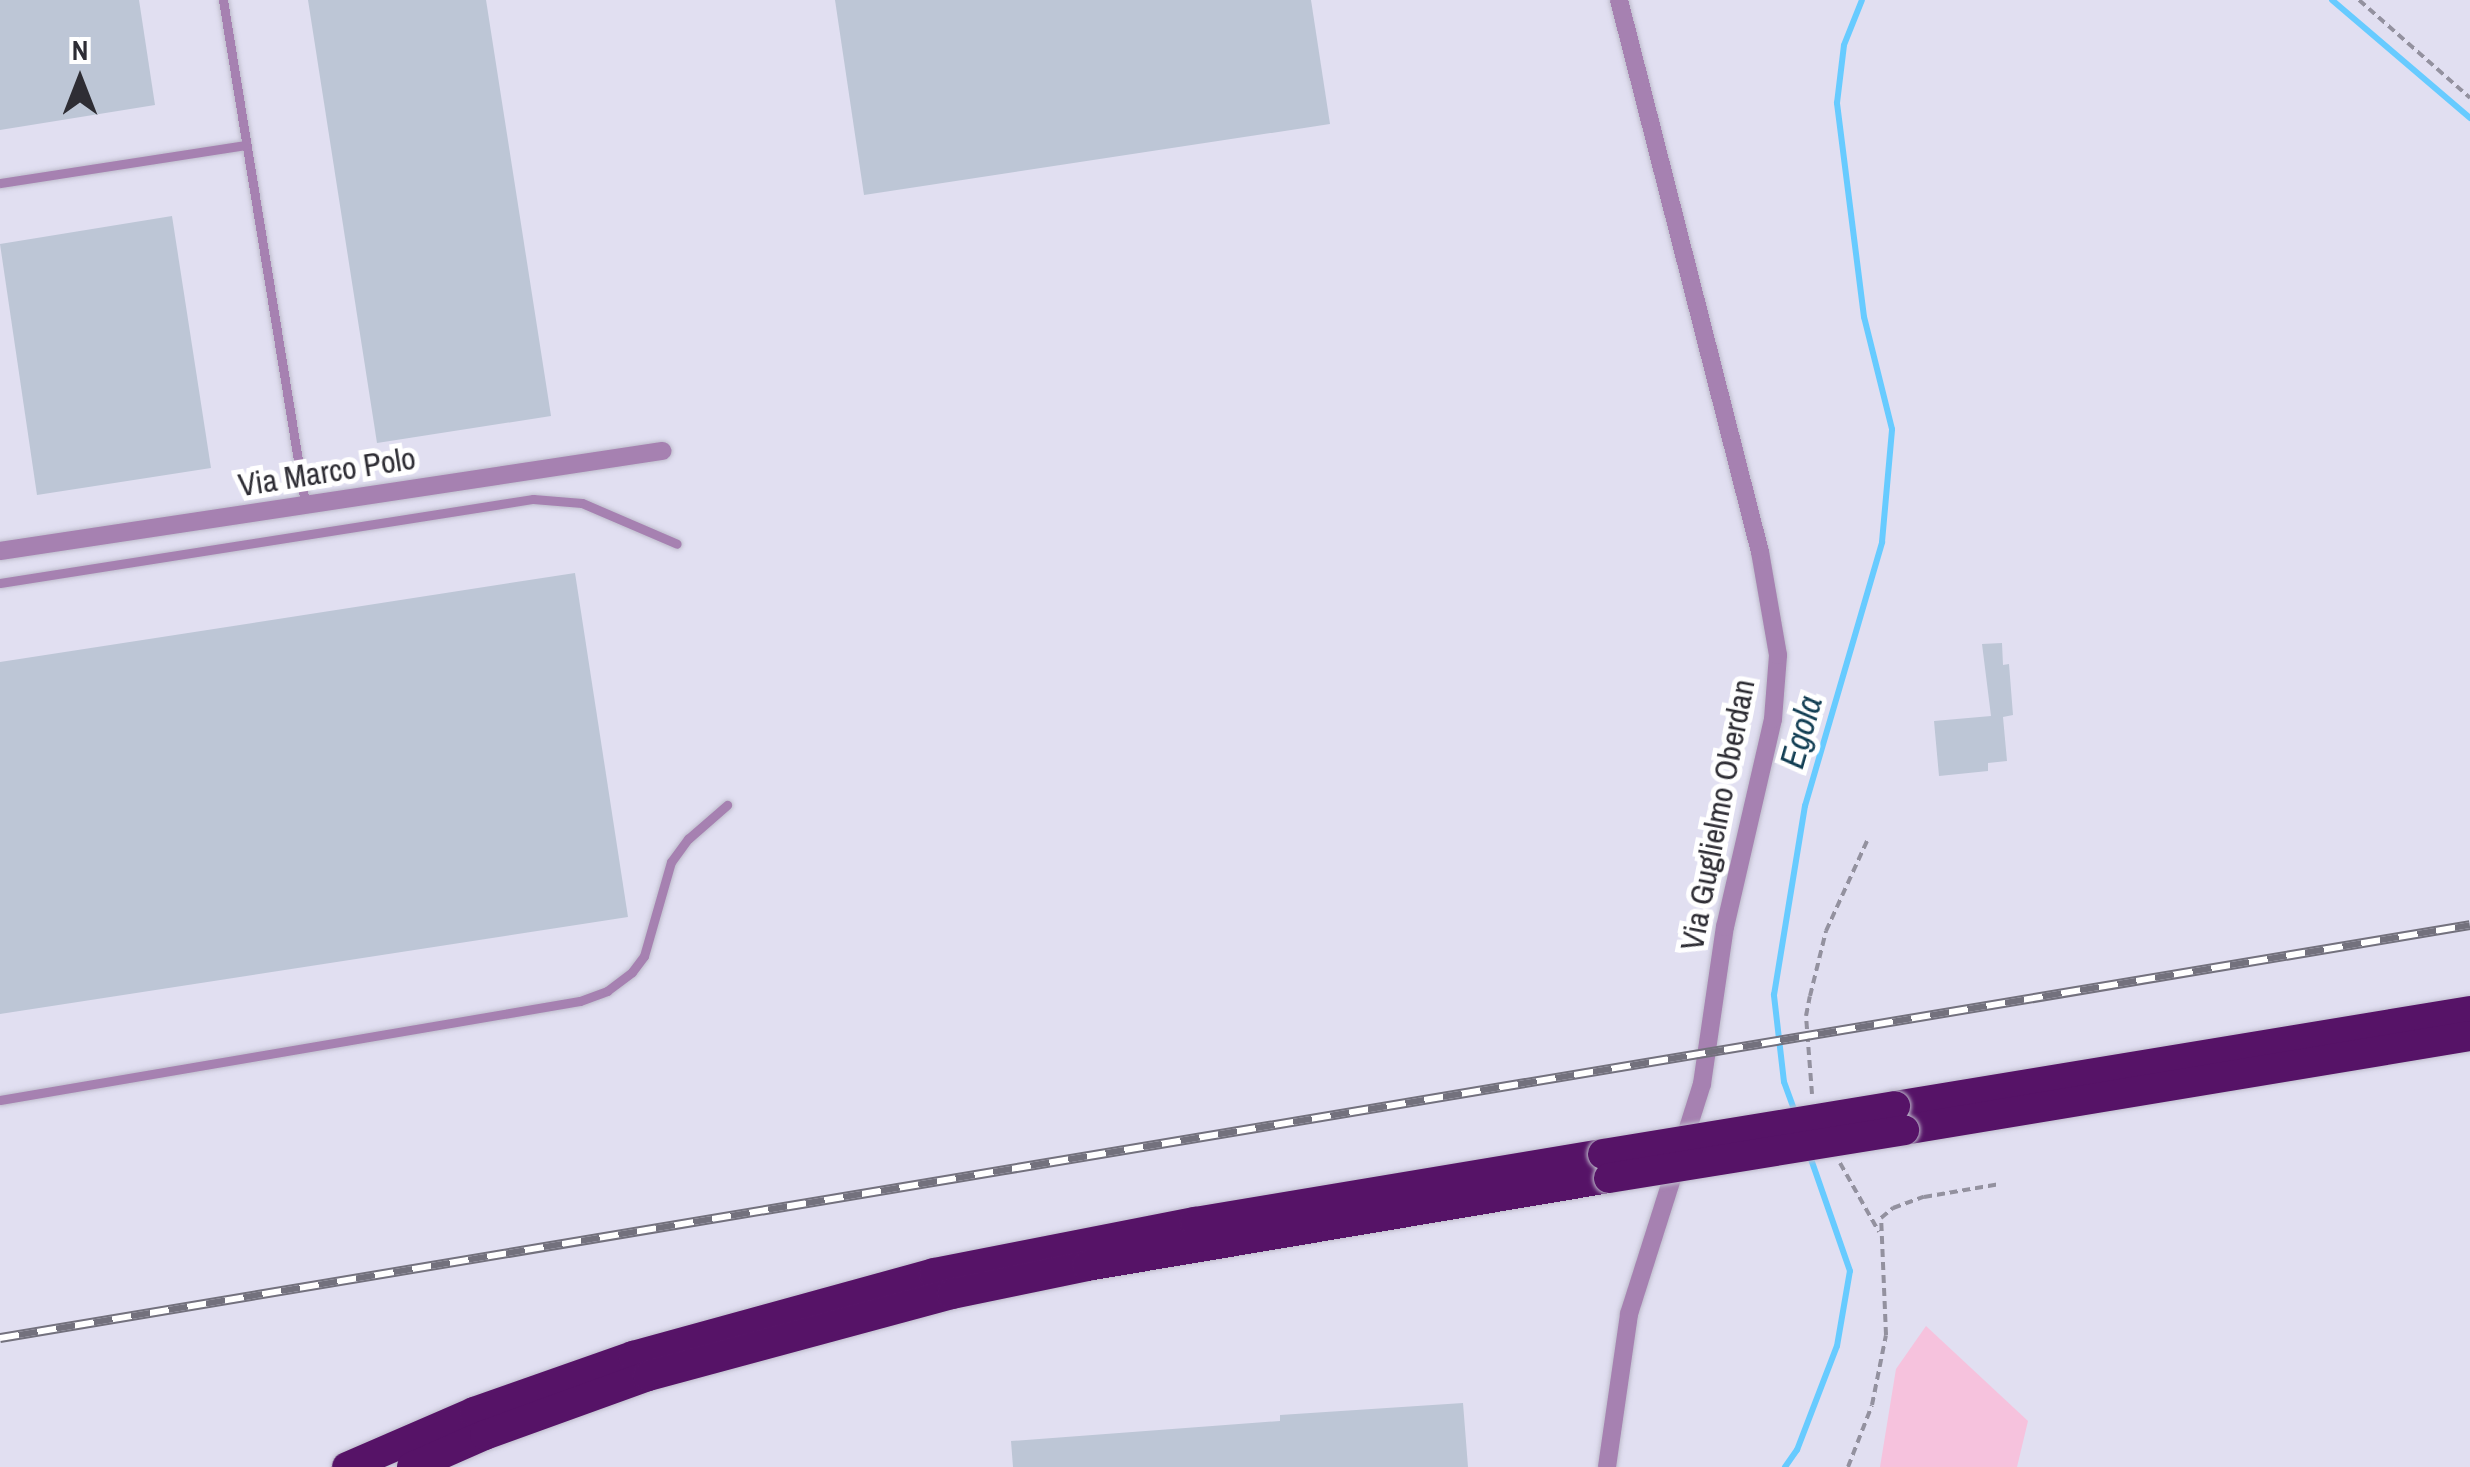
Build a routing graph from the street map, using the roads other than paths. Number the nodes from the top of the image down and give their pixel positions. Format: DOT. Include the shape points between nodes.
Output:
graph roads {
  1 [pos="223,0"];
  2 [pos="1619,0"];
  3 [pos="246,145"];
  4 [pos="0,183"];
  5 [pos="662,451"];
  6 [pos="305,506"];
  7 [pos="677,544"];
  8 [pos="0,551"];
  9 [pos="0,583"];
  10 [pos="727,805"];
  11 [pos="2470,1011"];
  12 [pos="2470,1036"];
  13 [pos="0,1100"];
  14 [pos="1900,1118"];
  15 [pos="1606,1166"];
  16 [pos="346,1467"];
  17 [pos="412,1467"];
  18 [pos="1607,1467"];
  1 -- 3 [label="lane"];
  2 -- 18 [label="street, Via Guglielmo Oberdan" via="1760,552 1778,655 1772,718 1724,927 1702,1084 1628,1314"];
  3 -- 4 [label="lane"];
  3 -- 6 [label="lane"];
  5 -- 6 [label="street, Via Marco Polo"];
  6 -- 8 [label="street, Via Marco Polo"];
  7 -- 9 [label="lane" via="582,503 532,499"];
  10 -- 13 [label="lane" via="671,862 644,956 607,990 561,1004"];
  11 -- 14 [label="highway"];
  12 -- 14 [label="highway"];
  14 -- 15 [label="highway, bridge"];
  15 -- 16 [label="highway" via="1195,1222 934,1273 633,1356 474,1412"];
  15 -- 17 [label="highway" via="952,1294 648,1376"];
}
